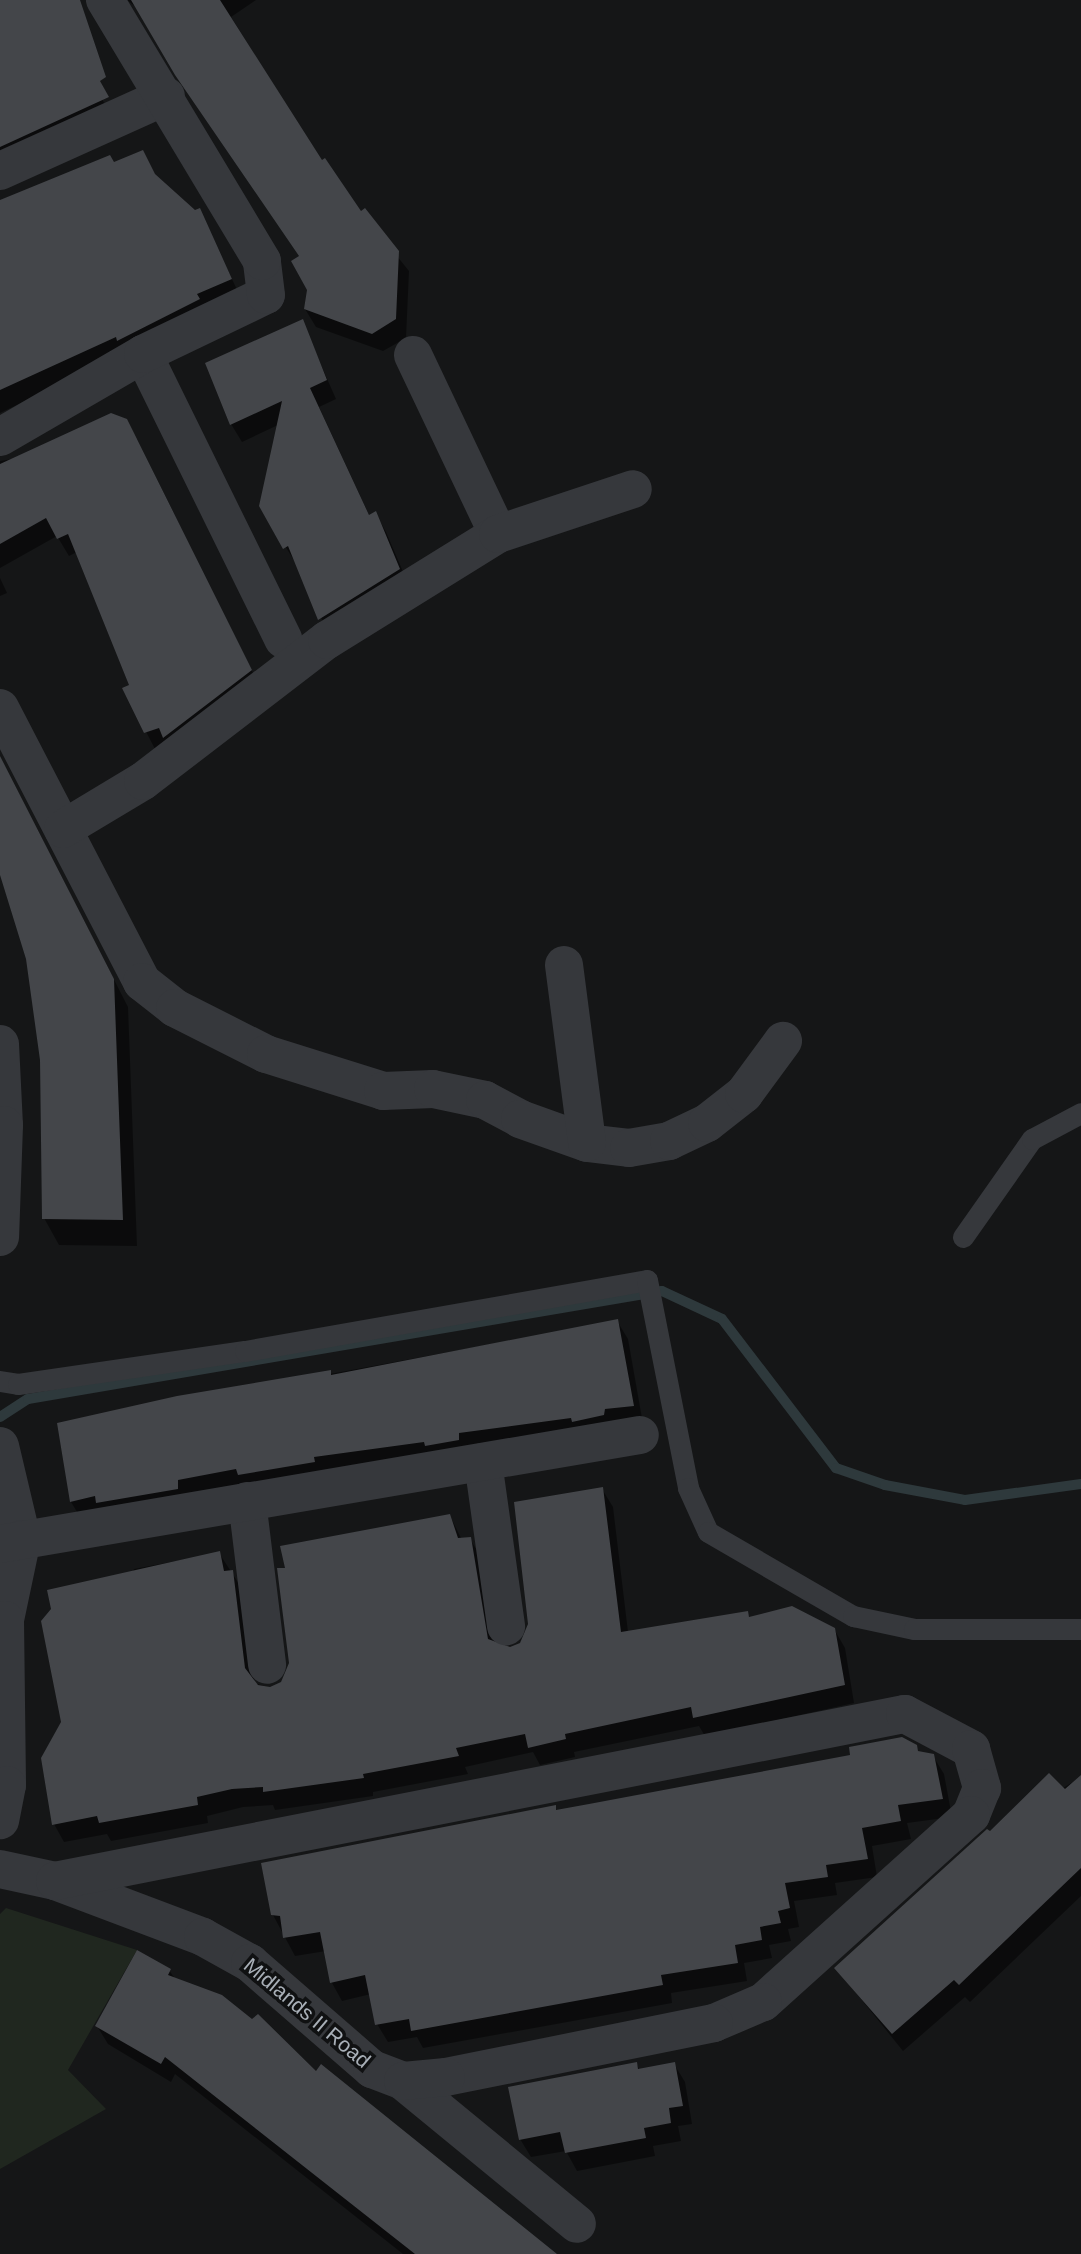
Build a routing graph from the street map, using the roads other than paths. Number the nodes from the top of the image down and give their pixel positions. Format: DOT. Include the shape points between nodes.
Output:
graph roads {
  1 [pos="105,0"];
  2 [pos="166,96"];
  3 [pos="0,171"];
  4 [pos="143,354"];
  5 [pos="413,355"];
  6 [pos="0,436"];
  7 [pos="633,489"];
  8 [pos="498,534"];
  9 [pos="283,639"];
  10 [pos="0,708"];
  11 [pos="63,829"];
  12 [pos="564,965"];
  13 [pos="783,1041"];
  14 [pos="0,1044"];
  15 [pos="1081,1113"];
  16 [pos="587,1143"];
  17 [pos="0,1237"];
  18 [pos="963,1237"];
  19 [pos="0,1381"];
  20 [pos="640,1435"];
  21 [pos="1,1447"];
  22 [pos="483,1462"];
  23 [pos="247,1501"];
  24 [pos="11,1541"];
  25 [pos="3,1612"];
  26 [pos="506,1626"];
  27 [pos="1081,1629"];
  28 [pos="267,1665"];
  29 [pos="0,1820"];
  30 [pos="0,1869"];
  31 [pos="55,1881"];
  32 [pos="403,2081"];
  33 [pos="577,2224"];
  1 -- 2 [label="street"];
  2 -- 3 [label="street"];
  2 -- 4 [label="street" via="262,261 266,295"];
  4 -- 6 [label="street"];
  4 -- 9 [label="street"];
  5 -- 8 [label="street"];
  7 -- 8 [label="street"];
  8 -- 11 [label="street" via="327,639 143,781"];
  10 -- 11 [label="street"];
  11 -- 16 [label="street" via="142,982 175,1008 217,1032 324,1075 383,1091 433,1089 485,1100 520,1119"];
  12 -- 16 [label="street"];
  13 -- 16 [label="street" via="744,1094 707,1123 670,1141 629,1148"];
  14 -- 17 [label="street" via="4,1125"];
  15 -- 18 [label="lane" via="1032,1139"];
  19 -- 27 [label="lane" via="18,1384 232,1353 647,1280 688,1488 708,1532 853,1616 914,1629"];
  20 -- 22 [label="street"];
  21 -- 24 [label="street"];
  22 -- 23 [label="street"];
  22 -- 26 [label="street"];
  23 -- 24 [label="street"];
  23 -- 28 [label="street"];
  24 -- 25 [label="street"];
  25 -- 29 [label="street" via="7,1785"];
  30 -- 31 [label="street, Midlands II Road"];
  31 -- 32 [label="street, Midlands II Road" via="203,1937 250,1963 372,2069"];
  31 -- 32 [label="street" via="905,1714 971,1749 982,1788 971,1815 763,2002 714,2022 446,2077"];
  32 -- 33 [label="street, Midlands II Road"];
}
